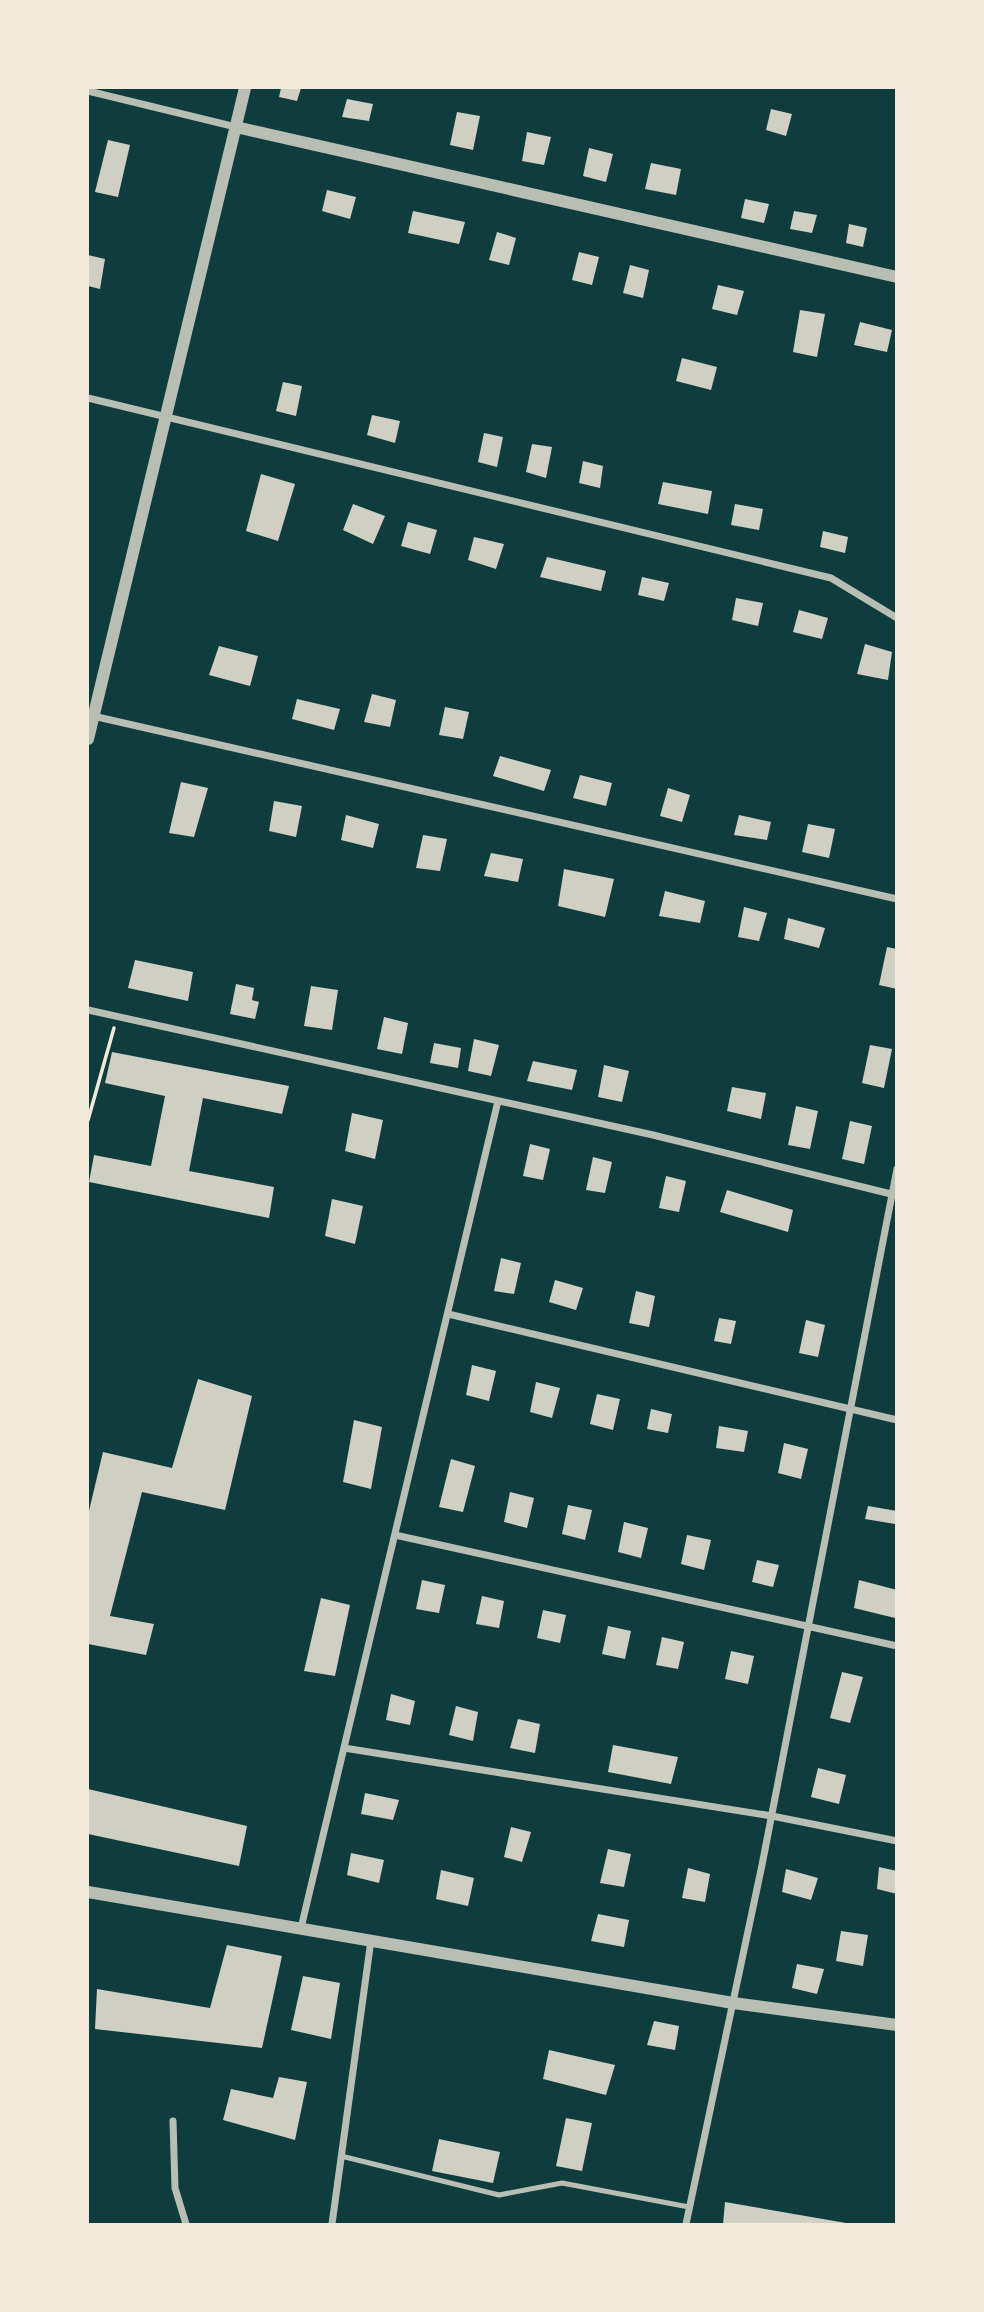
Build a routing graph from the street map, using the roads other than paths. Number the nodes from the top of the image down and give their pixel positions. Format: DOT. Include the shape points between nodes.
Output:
graph roads {
  1 [pos="246,88"];
  2 [pos="88,90"];
  3 [pos="236,127"];
  4 [pos="897,277"];
  5 [pos="88,398"];
  6 [pos="166,416"];
  7 [pos="897,618"];
  8 [pos="93,716"];
  9 [pos="88,739"];
  10 [pos="897,899"];
  11 [pos="88,1010"];
  12 [pos="498,1101"];
  13 [pos="897,1169"];
  14 [pos="891,1194"];
  15 [pos="448,1314"];
  16 [pos="850,1408"];
  17 [pos="897,1420"];
  18 [pos="395,1535"];
  19 [pos="808,1627"];
  20 [pos="897,1646"];
  21 [pos="344,1748"];
  22 [pos="772,1816"];
  23 [pos="897,1841"];
  24 [pos="88,1892"];
  25 [pos="301,1928"];
  26 [pos="370,1940"];
  27 [pos="733,2003"];
  28 [pos="897,2025"];
  29 [pos="173,2121"];
  30 [pos="341,2156"];
  31 [pos="689,2207"];
  32 [pos="186,2224"];
  33 [pos="332,2224"];
  34 [pos="685,2224"];
  1 -- 3 [label="street"];
  2 -- 3 [label="street"];
  3 -- 4 [label="street"];
  3 -- 6 [label="street"];
  5 -- 6 [label="street"];
  6 -- 7 [label="street" via="831,578"];
  6 -- 8 [label="street"];
  8 -- 9 [label="street"];
  8 -- 10 [label="street"];
  11 -- 12 [label="street"];
  12 -- 14 [label="street"];
  12 -- 15 [label="street"];
  13 -- 14 [label="street"];
  14 -- 16 [label="street"];
  15 -- 16 [label="street"];
  15 -- 18 [label="street"];
  16 -- 17 [label="street"];
  16 -- 19 [label="street"];
  18 -- 19 [label="street"];
  18 -- 21 [label="street"];
  19 -- 20 [label="street"];
  19 -- 22 [label="street"];
  21 -- 22 [label="street"];
  21 -- 25 [label="street"];
  22 -- 23 [label="street"];
  22 -- 27 [label="street"];
  24 -- 25 [label="street"];
  25 -- 26 [label="street"];
  26 -- 27 [label="street"];
  26 -- 30 [label="street"];
  27 -- 28 [label="street"];
  27 -- 31 [label="street"];
  29 -- 32 [label="street" via="175,2188"];
  30 -- 31 [label="lane" via="499,2195 562,2183"];
  30 -- 33 [label="street"];
  31 -- 34 [label="street"];
}
